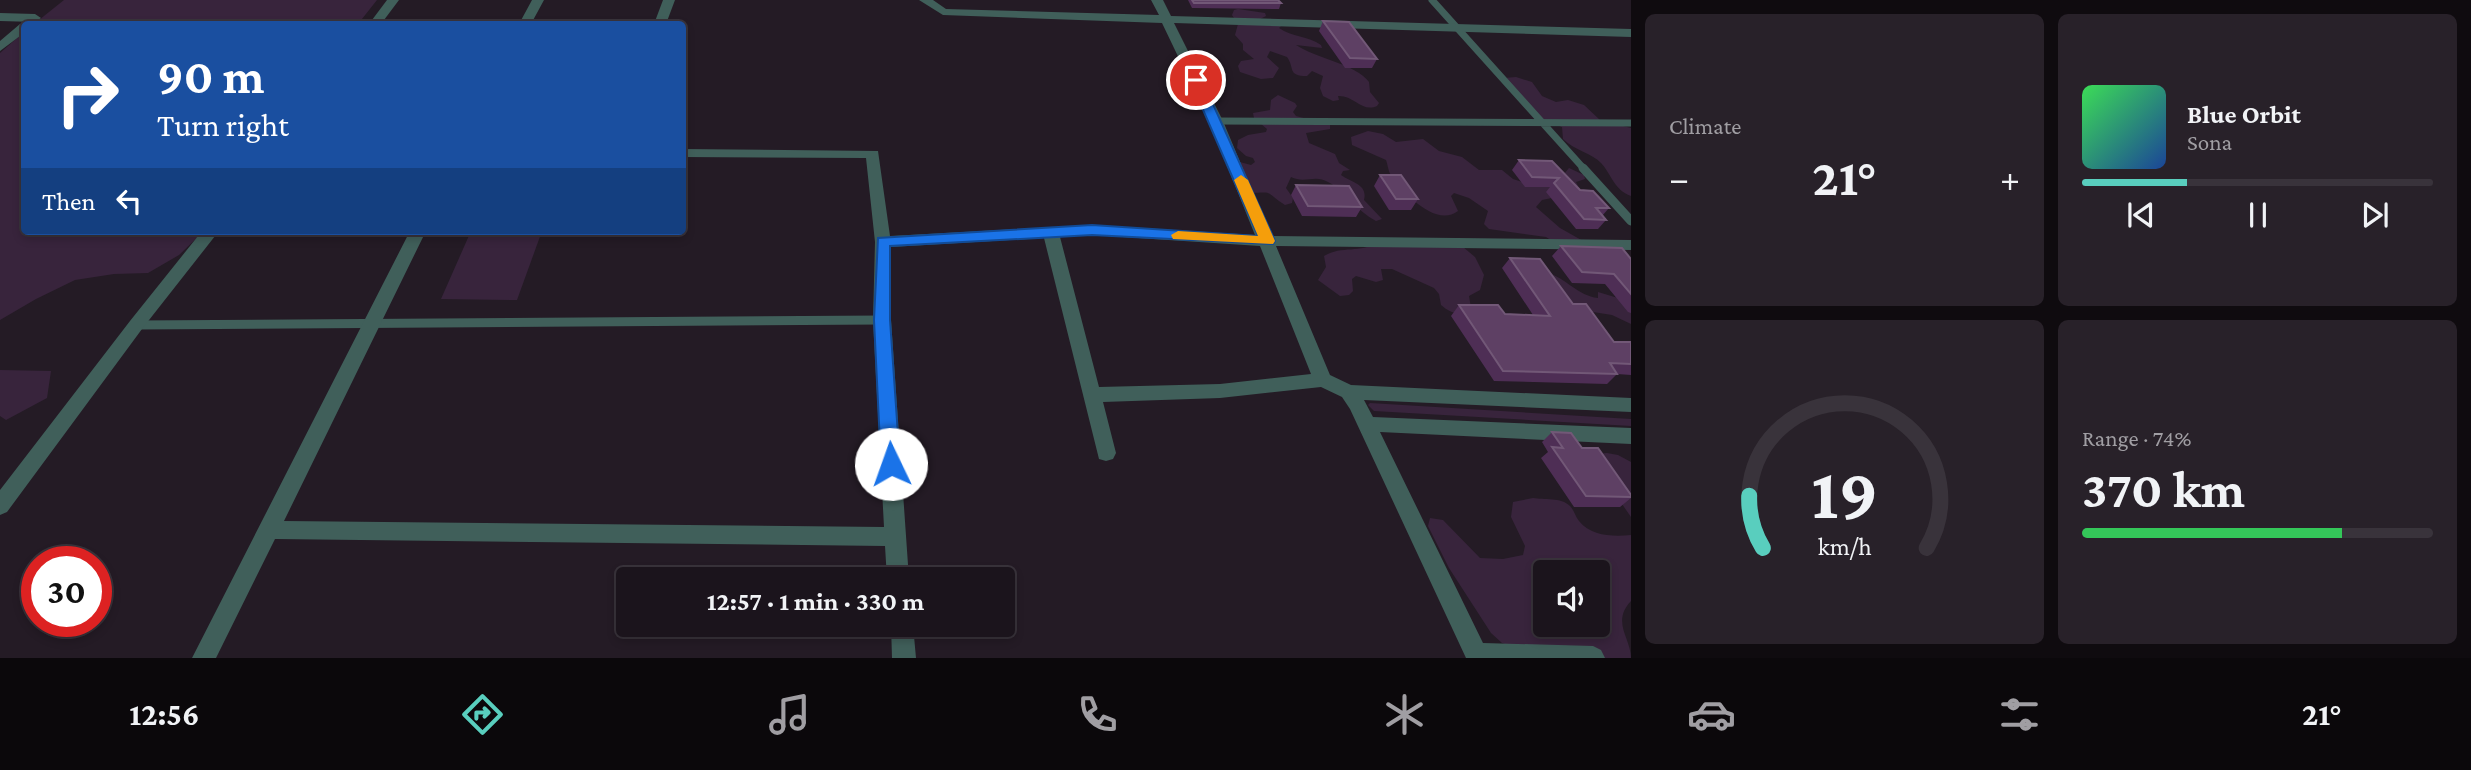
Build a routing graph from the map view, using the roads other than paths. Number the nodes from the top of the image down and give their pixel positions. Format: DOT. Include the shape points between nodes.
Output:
graph roads {
  1 [pos="393,0"];
  2 [pos="538,0"];
  3 [pos="669,0"];
  4 [pos="925,0"];
  5 [pos="1157,0"];
  6 [pos="1432,0"];
  7 [pos="0,17"];
  8 [pos="1167,19"];
  9 [pos="32,21"];
  10 [pos="377,21"];
  11 [pos="527,21"];
  12 [pos="661,21"];
  13 [pos="1457,28"];
  14 [pos="21,30"];
  15 [pos="1631,33"];
  16 [pos="0,47"];
  17 [pos="1216,121"];
  18 [pos="1543,123"];
  19 [pos="1631,123"];
  20 [pos="686,153"];
  21 [pos="1631,221"];
  22 [pos="1051,233"];
  23 [pos="208,235"];
  24 [pos="416,235"];
  25 [pos="1268,241"];
  26 [pos="883,242"];
  27 [pos="1631,245"];
  28 [pos="882,320"];
  29 [pos="372,323"];
  30 [pos="136,325"];
  31 [pos="1324,380"];
  32 [pos="1349,392"];
  33 [pos="1092,395"];
  34 [pos="1631,405"];
  35 [pos="1367,424"];
  36 [pos="1631,436"];
  37 [pos="1107,453"];
  38 [pos="0,506"];
  39 [pos="269,530"];
  40 [pos="895,537"];
  41 [pos="897,567"];
  42 [pos="903,637"];
  43 [pos="1477,656"];
  44 [pos="204,658"];
  45 [pos="904,658"];
  46 [pos="1593,658"];
  1 -- 10 [label="street"];
  2 -- 11 [label="street"];
  3 -- 12 [label="street"];
  4 -- 8 [label="street" via="943,12"];
  5 -- 8 [label="street"];
  6 -- 13 [label="lane"];
  7 -- 9 [label="street" via="35,18"];
  8 -- 13 [label="street"];
  8 -- 17 [label="street"];
  13 -- 15 [label="street"];
  13 -- 18 [label="lane"];
  14 -- 16 [label="street"];
  17 -- 18 [label="lane"];
  17 -- 25 [label="street"];
  18 -- 19 [label="lane"];
  18 -- 21 [label="lane"];
  20 -- 26 [label="street" via="873,154"];
  22 -- 25 [label="street" via="1092,230"];
  22 -- 26 [label="street"];
  22 -- 33 [label="street"];
  23 -- 30 [label="street"];
  24 -- 29 [label="street"];
  25 -- 27 [label="street"];
  25 -- 31 [label="street"];
  26 -- 28 [label="street"];
  28 -- 29 [label="lane"];
  28 -- 40 [label="street"];
  29 -- 30 [label="lane"];
  29 -- 39 [label="street"];
  30 -- 38 [label="street"];
  31 -- 32 [label="street"];
  31 -- 33 [label="street" via="1220,391"];
  32 -- 34 [label="street"];
  32 -- 35 [label="street"];
  33 -- 37 [label="street"];
  35 -- 36 [label="street"];
  35 -- 43 [label="street"];
  39 -- 40 [label="street"];
  39 -- 44 [label="street"];
  40 -- 41 [label="street"];
  42 -- 45 [label="street"];
  43 -- 46 [label="street"];
}
